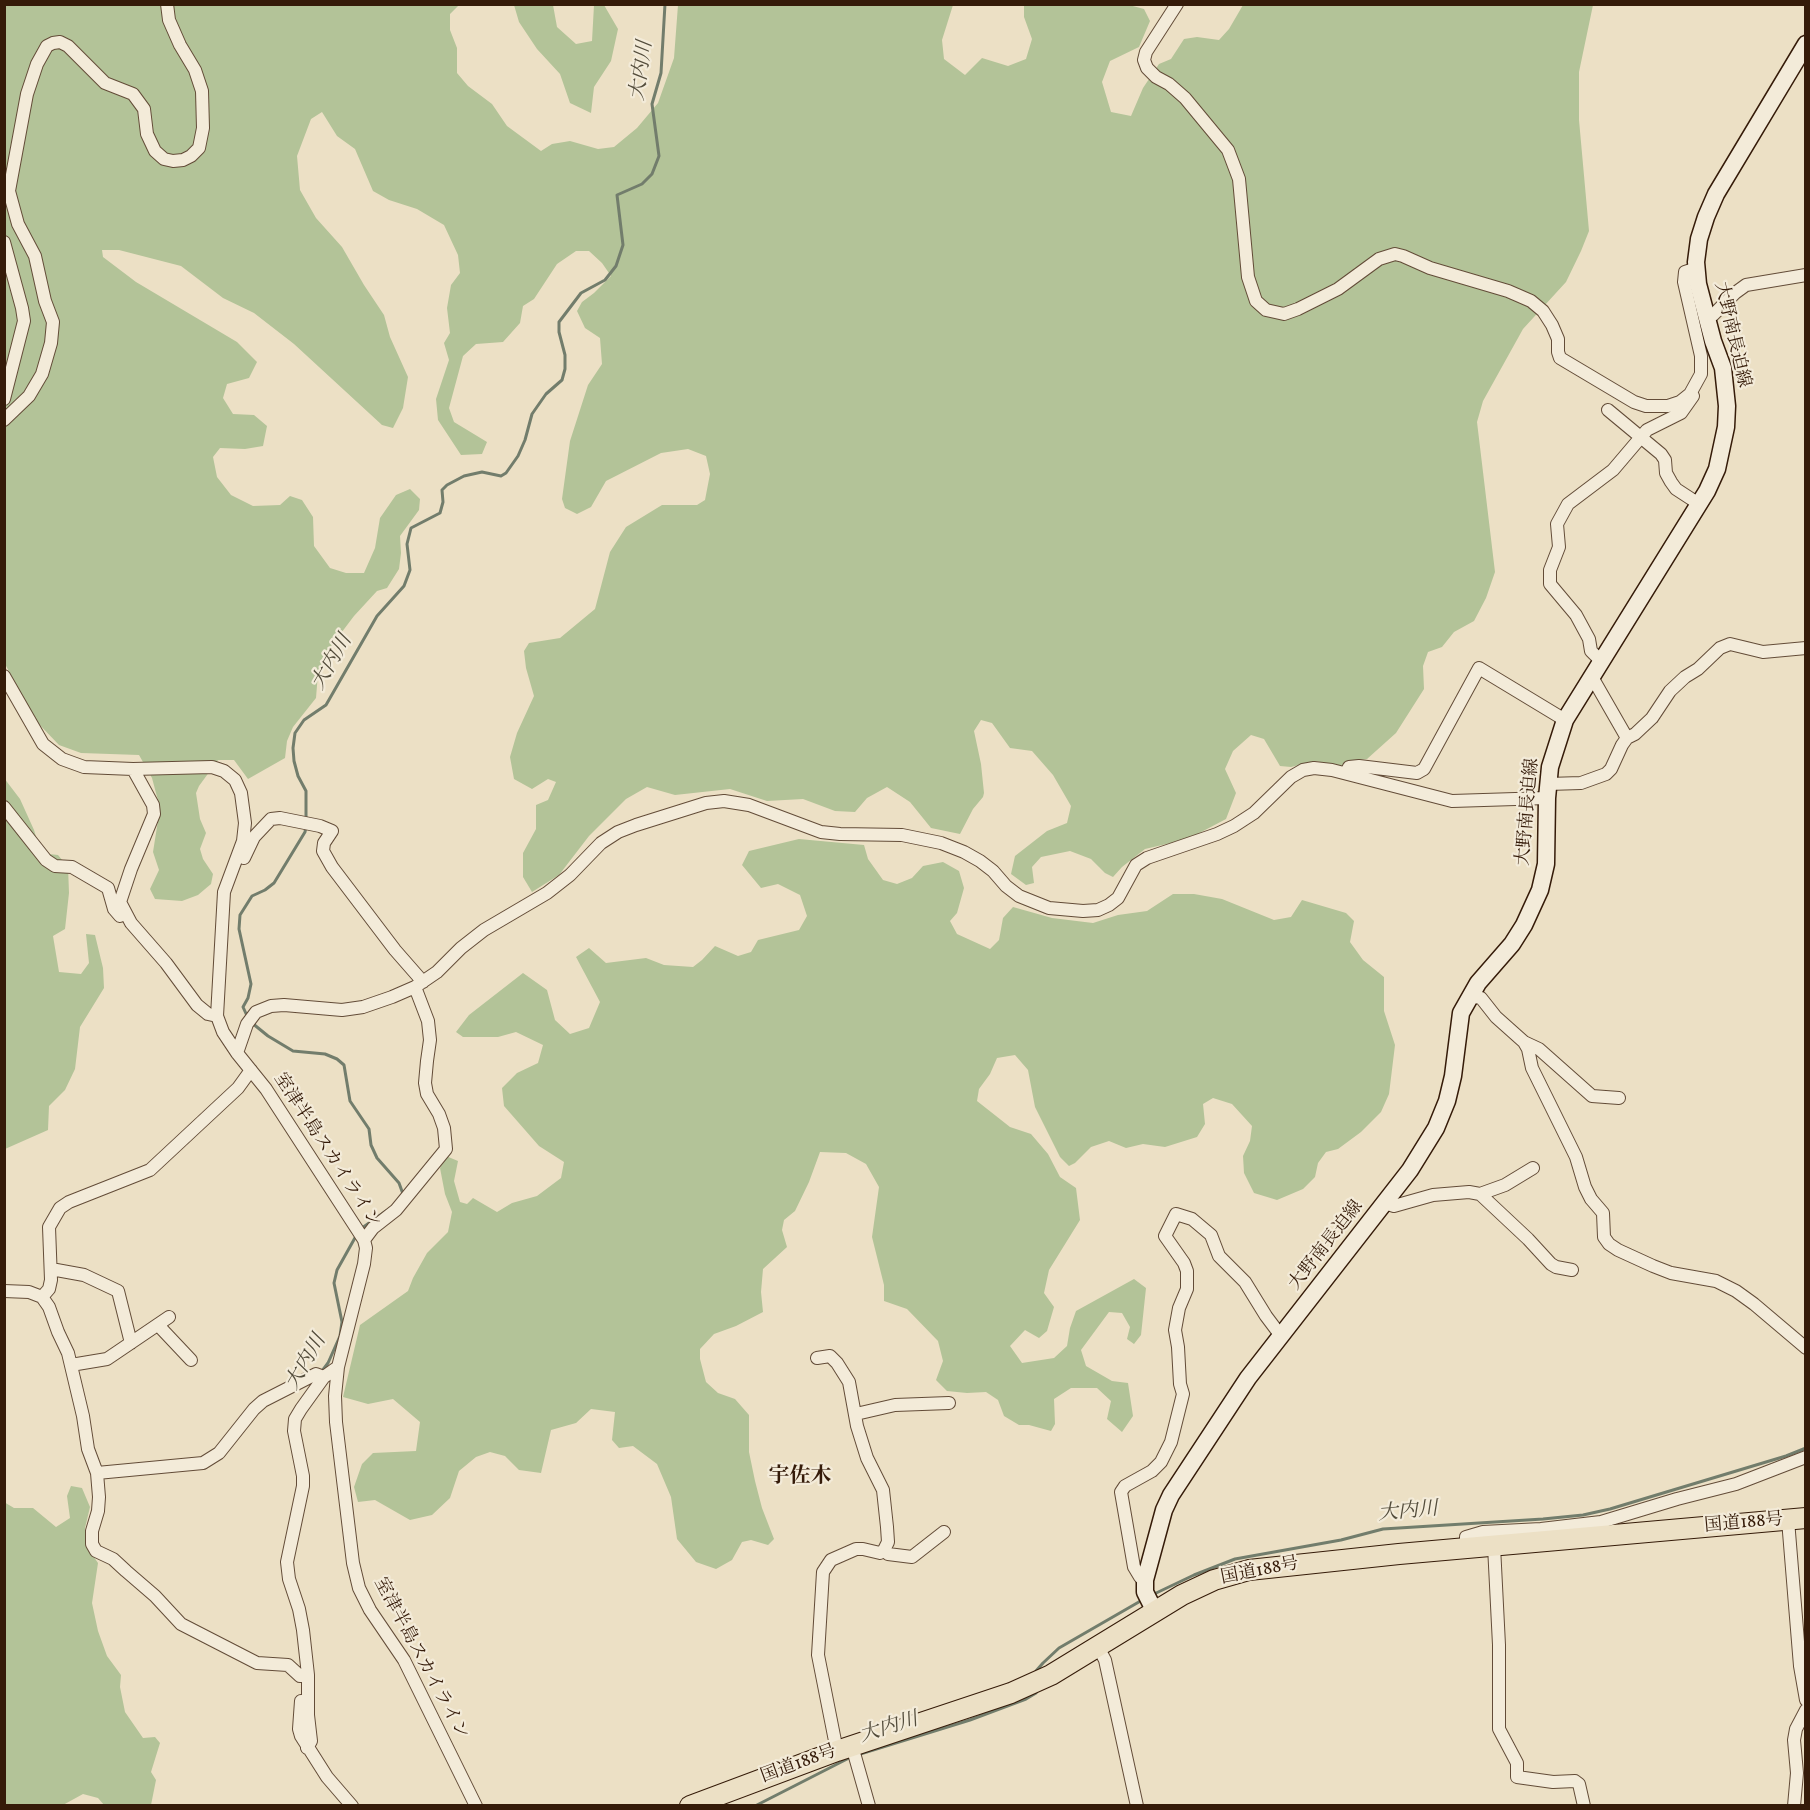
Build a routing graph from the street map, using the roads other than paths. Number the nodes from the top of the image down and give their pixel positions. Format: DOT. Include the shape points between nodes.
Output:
graph roads {
  1 [pos="167,4"];
  2 [pos="1177,4"];
  3 [pos="1806,44"];
  4 [pos="4,242"];
  5 [pos="1697,268"];
  6 [pos="1806,275"];
  7 [pos="1706,318"];
  8 [pos="1695,386"];
  9 [pos="4,399"];
  10 [pos="1608,410"];
  11 [pos="4,420"];
  12 [pos="1640,438"];
  13 [pos="1699,504"];
  14 [pos="1806,648"];
  15 [pos="1601,662"];
  16 [pos="4,675"];
  17 [pos="1592,677"];
  18 [pos="1565,720"];
  19 [pos="1627,738"];
  20 [pos="133,769"];
  21 [pos="1346,773"];
  22 [pos="1547,791"];
  23 [pos="4,807"];
  24 [pos="236,862"];
  25 [pos="131,922"];
  26 [pos="419,984"];
  27 [pos="1469,996"];
  28 [pos="217,1016"];
  29 [pos="1524,1042"];
  30 [pos="237,1053"];
  31 [pos="251,1070"];
  32 [pos="1619,1098"];
  33 [pos="1533,1168"];
  34 [pos="1480,1194"];
  35 [pos="1385,1203"];
  36 [pos="363,1240"];
  37 [pos="51,1269"];
  38 [pos="1572,1270"];
  39 [pos="4,1291"];
  40 [pos="42,1297"];
  41 [pos="169,1317"];
  42 [pos="158,1325"];
  43 [pos="1281,1336"];
  44 [pos="131,1343"];
  45 [pos="1806,1348"];
  46 [pos="817,1358"];
  47 [pos="191,1360"];
  48 [pos="71,1365"];
  49 [pos="338,1367"];
  50 [pos="321,1376"];
  51 [pos="949,1403"];
  52 [pos="855,1414"];
  53 [pos="1806,1457"];
  54 [pos="97,1473"];
  55 [pos="1797,1519"];
  56 [pos="944,1532"];
  57 [pos="1494,1546"];
  58 [pos="1466,1548"];
  59 [pos="884,1550"];
  60 [pos="1149,1597"];
  61 [pos="1098,1647"];
  62 [pos="304,1676"];
  63 [pos="1806,1700"];
  64 [pos="1806,1710"];
  65 [pos="844,1749"];
  66 [pos="1799,1802"];
  67 [pos="352,1806"];
  68 [pos="476,1806"];
  69 [pos="690,1806"];
  70 [pos="869,1806"];
  71 [pos="1137,1806"];
  72 [pos="1584,1806"];
  1 -- 11 [label="street" via="169,20 202,91 199,148 183,160 164,159 155,152 147,134 144,110 133,94 105,83 68,46 60,42 47,46 37,64 27,94 9,191 18,224 35,256 53,322 42,374 29,396"];
  2 -- 8 [label="street" via="1144,60 1156,77 1185,98 1228,150 1239,179 1248,277 1256,301 1266,310 1284,314 1298,309 1338,290 1379,259 1395,254 1532,301 1552,324 1560,358 1634,402 1668,406 1680,402"];
  3 -- 5 [label="main road, 大野南長迫線" via="1716,194 1699,239"];
  4 -- 9 [label="street" via="24,321"];
  5 -- 7 [label="main road, 大野南長迫線"];
  5 -- 8 [label="street" via="1685,272 1684,282 1701,356 1701,374"];
  6 -- 7 [label="street" via="1746,285"];
  7 -- 13 [label="main road, 大野南長迫線" via="1723,368 1727,406 1717,469"];
  8 -- 12 [label="street" via="1681,413 1655,424"];
  10 -- 12 [label="street"];
  12 -- 13 [label="street" via="1665,460 1666,473 1676,489"];
  12 -- 15 [label="street" via="1614,470 1568,504 1557,524 1559,547 1550,584 1576,615 1591,651"];
  13 -- 15 [label="main road, 大野南長迫線"];
  14 -- 19 [label="street" via="1763,652 1730,644 1720,648 1670,691 1652,718"];
  15 -- 17 [label="main road, 大野南長迫線"];
  16 -- 20 [label="street, 室津半島スカイライン" via="43,744 62,759 84,767"];
  17 -- 18 [label="main road, 大野南長迫線"];
  17 -- 19 [label="street"];
  18 -- 21 [label="street" via="1479,668 1424,769 1417,773 1359,766 1349,767"];
  18 -- 22 [label="main road, 大野南長迫線" via="1555,747"];
  19 -- 22 [label="street" via="1606,774"];
  20 -- 24 [label="street, 室津半島スカイライン" via="212,767 235,780 241,793 244,823"];
  20 -- 25 [label="street" via="154,814 121,898"];
  21 -- 22 [label="street" via="1452,801"];
  21 -- 26 [label="street" via="1303,770 1234,826 1136,865 1118,898 1098,910 1083,911 1049,908 1019,896 980,861 941,843 902,835 821,832 749,805 706,802 618,832 547,893 484,930"];
  22 -- 27 [label="main road, 大野南長迫線" via="1546,864 1533,909 1512,944"];
  23 -- 25 [label="street" via="46,860 55,866 72,867 108,888 114,909"];
  24 -- 26 [label="street" via="244,860 254,837 271,819 332,831 323,851 332,867"];
  24 -- 28 [label="street, 室津半島スカイライン" via="224,892"];
  25 -- 28 [label="street" via="198,1005"];
  26 -- 30 [label="street" via="363,1007 342,1010 271,1006 256,1012 247,1024"];
  26 -- 36 [label="street" via="430,1040 427,1094 444,1128 446,1149 396,1210"];
  27 -- 29 [label="street" via="1480,998"];
  27 -- 35 [label="main road, 大野南長迫線" via="1461,1012 1447,1101 1424,1150"];
  28 -- 30 [label="street, 室津半島スカイライン"];
  29 -- 32 [label="street" via="1539,1049 1592,1096"];
  29 -- 45 [label="street" via="1537,1080 1576,1157 1585,1187 1604,1213 1604,1237 1609,1244 1662,1269 1716,1281 1736,1291"];
  30 -- 31 [label="street, 室津半島スカイライン"];
  31 -- 36 [label="street, 室津半島スカイライン"];
  31 -- 37 [label="street" via="238,1088 150,1170 60,1208 49,1227"];
  33 -- 34 [label="street"];
  34 -- 35 [label="street" via="1433,1195 1394,1206"];
  34 -- 38 [label="street" via="1551,1263"];
  35 -- 43 [label="main road, 大野南長迫線"];
  36 -- 49 [label="street, 室津半島スカイライン" via="364,1264"];
  37 -- 40 [label="street" via="49,1289"];
  37 -- 44 [label="street" via="84,1275 118,1291"];
  39 -- 40 [label="street"];
  40 -- 48 [label="street"];
  41 -- 42 [label="street"];
  42 -- 44 [label="street"];
  42 -- 47 [label="street"];
  43 -- 60 [label="main road, 大野南長迫線" via="1248,1378 1171,1495 1164,1510"];
  43 -- 60 [label="street" via="1245,1282 1219,1256 1211,1235 1192,1219 1176,1214 1166,1236 1187,1271 1187,1289 1175,1330 1184,1394 1171,1442 1161,1462 1125,1485 1121,1492 1134,1567"];
  44 -- 48 [label="street" via="107,1359"];
  46 -- 52 [label="street" via="830,1356 837,1363 849,1382"];
  48 -- 54 [label="street" via="88,1449"];
  49 -- 50 [label="street"];
  49 -- 68 [label="street, 室津半島スカイライン" via="336,1422 359,1588 408,1669"];
  50 -- 54 [label="street" via="263,1401 219,1453 203,1463"];
  50 -- 62 [label="street" via="295,1419 294,1431 303,1486 288,1562 299,1609"];
  51 -- 52 [label="street" via="895,1405"];
  52 -- 59 [label="street" via="867,1458 883,1490 888,1542"];
  53 -- 58 [label="street" via="1736,1484 1611,1520 1483,1532 1466,1537"];
  54 -- 62 [label="street" via="98,1511 92,1531 96,1551 126,1571 181,1624 257,1663 288,1665"];
  55 -- 57 [label="highway, 国道188号"];
  55 -- 63 [label="street" via="1800,1666"];
  56 -- 59 [label="street" via="912,1557"];
  57 -- 58 [label="highway, 国道188号"];
  57 -- 72 [label="street" via="1499,1729 1517,1763 1517,1777 1575,1781"];
  58 -- 60 [label="highway, 国道188号" via="1249,1570 1182,1595"];
  59 -- 65 [label="street" via="879,1553 856,1549 831,1560 824,1572 818,1655"];
  60 -- 61 [label="highway, 国道188号"];
  61 -- 65 [label="highway, 国道188号" via="1052,1675 1011,1693"];
  61 -- 71 [label="street" via="1105,1660"];
  62 -- 67 [label="street" via="311,1741 307,1748"];
  64 -- 66 [label="street" via="1794,1740"];
  65 -- 69 [label="highway, 国道188号"];
  65 -- 70 [label="street"];
}
